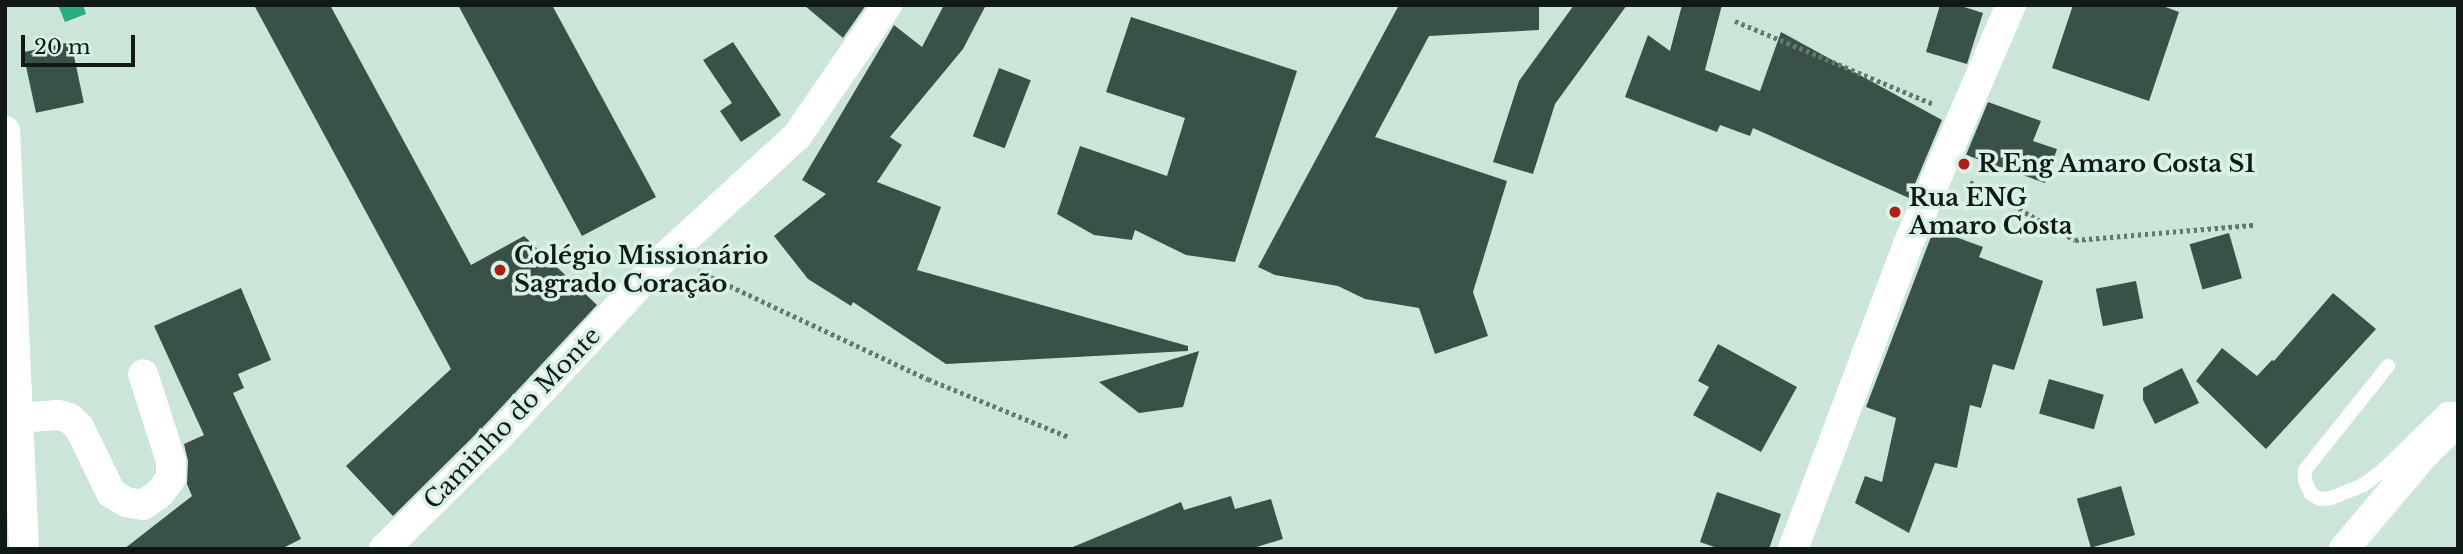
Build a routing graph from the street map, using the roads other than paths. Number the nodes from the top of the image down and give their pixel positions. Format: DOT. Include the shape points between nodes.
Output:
graph roads {
  1 [pos="887,5"];
  2 [pos="2011,5"];
  3 [pos="5,131"];
  4 [pos="2388,366"];
  5 [pos="144,374"];
  6 [pos="2458,409"];
  7 [pos="18,418"];
  8 [pos="2458,426"];
  9 [pos="24,549"];
  10 [pos="384,549"];
  11 [pos="1793,549"];
  12 [pos="2344,549"];
  1 -- 10 [label="street, Caminho do Monte" via="797,136 666,256 495,440"];
  2 -- 11 [label="street" via="1911,237"];
  3 -- 7 [label="street"];
  4 -- 6 [label="lane" via="2305,470 2311,494 2331,498 2363,485 2446,409"];
  5 -- 7 [label="street" via="172,461 171,478 143,505 125,502 111,493 79,427 69,418"];
  7 -- 9 [label="street"];
  8 -- 12 [label="street" via="2424,453"];
}
